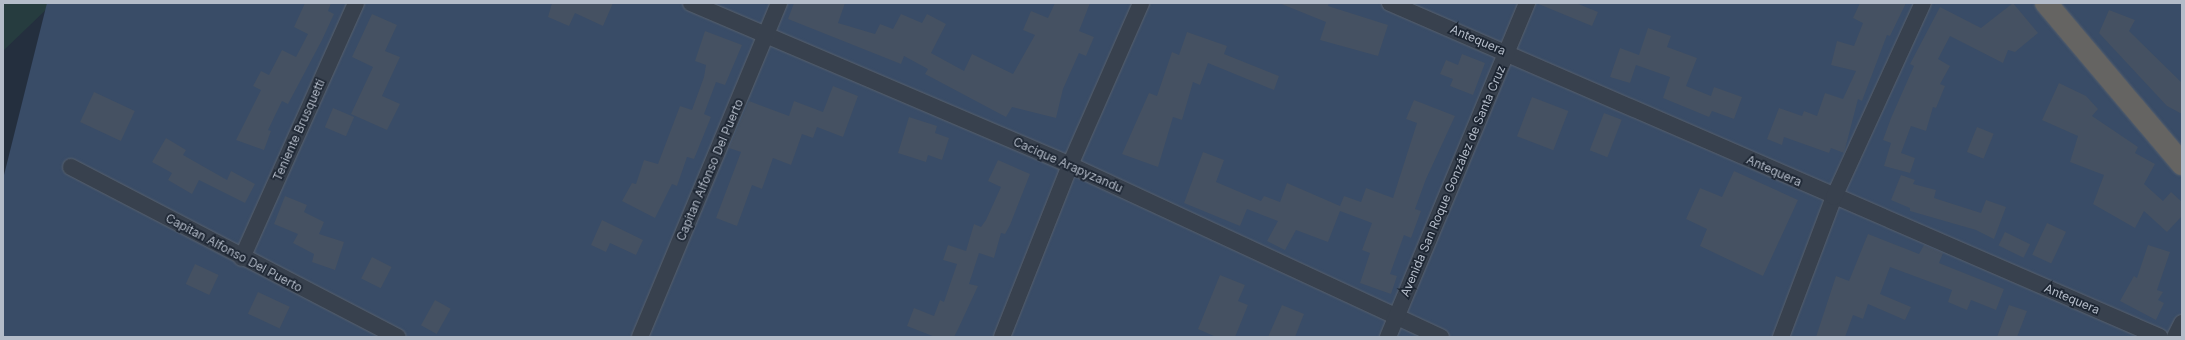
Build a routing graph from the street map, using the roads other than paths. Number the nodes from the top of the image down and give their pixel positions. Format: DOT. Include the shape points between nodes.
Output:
graph roads {
  1 [pos="356,3"];
  2 [pos="691,3"];
  3 [pos="779,3"];
  4 [pos="1141,3"];
  5 [pos="1390,3"];
  6 [pos="1527,3"];
  7 [pos="1923,3"];
  8 [pos="2046,3"];
  9 [pos="766,35"];
  10 [pos="2083,44"];
  11 [pos="1507,53"];
  12 [pos="2182,148"];
  13 [pos="2182,164"];
  14 [pos="1070,166"];
  15 [pos="72,167"];
  16 [pos="1834,197"];
  17 [pos="242,258"];
  18 [pos="1395,318"];
  19 [pos="2182,323"];
  20 [pos="397,337"];
  21 [pos="640,337"];
  22 [pos="1002,337"];
  23 [pos="1388,337"];
  24 [pos="1440,337"];
  25 [pos="1781,337"];
  26 [pos="2160,337"];
  27 [pos="2175,337"];
  1 -- 17 [label="street, Teniente Brusquetti"];
  2 -- 9 [label="street, Cacique Arapyzandu"];
  3 -- 9 [label="street, Capitan Alfonso Del Puerto"];
  4 -- 14 [label="street"];
  5 -- 11 [label="street, Antequera"];
  6 -- 11 [label="street, Avenida San Roque González de Santa Cruz"];
  7 -- 16 [label="street"];
  8 -- 10 [label="highway"];
  9 -- 14 [label="street, Cacique Arapyzandu"];
  9 -- 21 [label="street, Capitan Alfonso Del Puerto"];
  10 -- 12 [label="highway" via="2101,58"];
  10 -- 13 [label="highway" via="2094,63"];
  11 -- 16 [label="street, Antequera"];
  11 -- 18 [label="street, Avenida San Roque González de Santa Cruz"];
  14 -- 18 [label="street, Cacique Arapyzandu"];
  14 -- 22 [label="street"];
  15 -- 17 [label="street, Capitan Alfonso Del Puerto"];
  16 -- 25 [label="street"];
  16 -- 26 [label="street, Antequera"];
  17 -- 20 [label="street, Capitan Alfonso Del Puerto"];
  18 -- 23 [label="street, Avenida San Roque González de Santa Cruz"];
  18 -- 24 [label="street, Cacique Arapyzandu"];
  19 -- 27 [label="street"];
}
